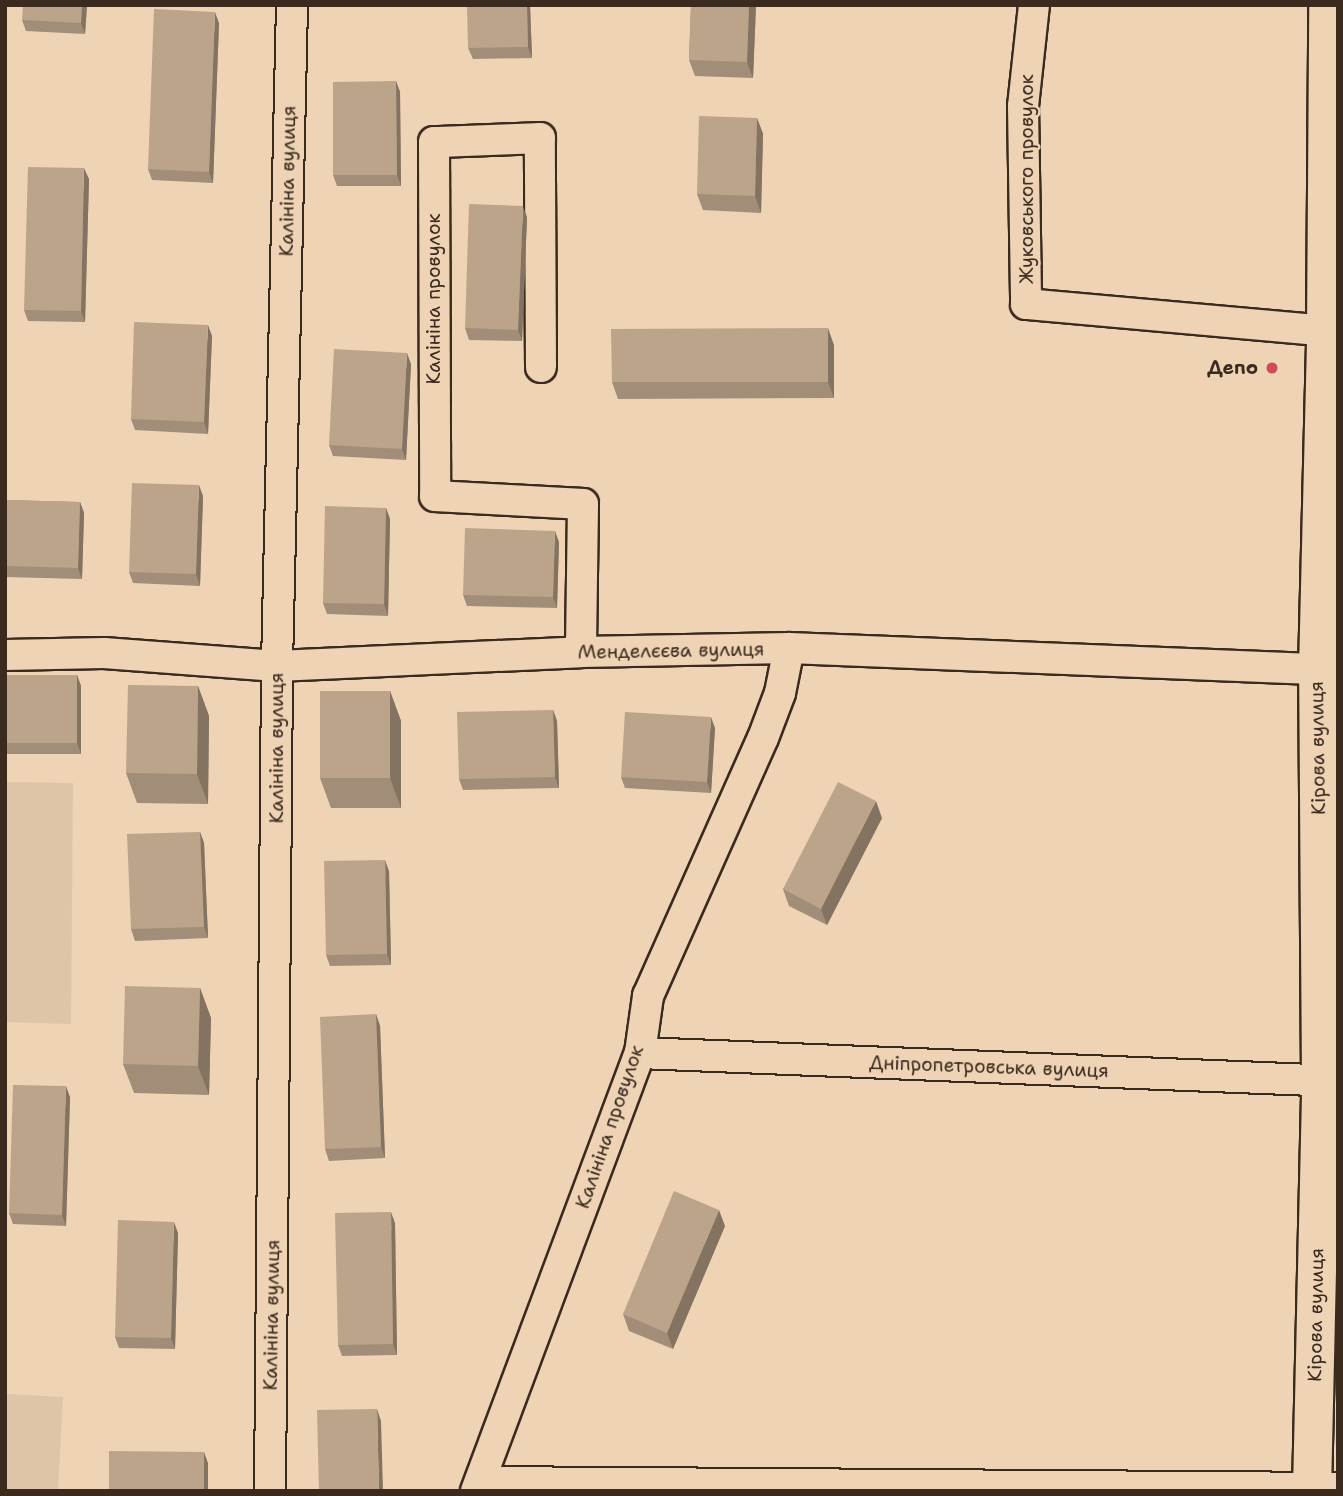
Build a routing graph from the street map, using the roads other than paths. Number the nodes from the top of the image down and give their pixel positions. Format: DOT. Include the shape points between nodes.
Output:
graph roads {
  1 [pos="292,5"];
  2 [pos="1034,5"];
  3 [pos="1328,5"];
  4 [pos="1326,331"];
  5 [pos="541,367"];
  6 [pos="789,648"];
  7 [pos="581,652"];
  8 [pos="5,655"];
  9 [pos="277,666"];
  10 [pos="1328,670"];
  11 [pos="640,1053"];
  12 [pos="1330,1081"];
  13 [pos="478,1486"];
  14 [pos="1320,1489"];
  15 [pos="270,1491"];
  1 -- 9 [label="street, Калініна вулиця"];
  2 -- 4 [label="street, Жуковського провулок" via="1023,106 1026,304"];
  3 -- 4 [label="main road, Кірова вулиця"];
  4 -- 10 [label="main road, Кірова вулиця"];
  5 -- 7 [label="street, Калініна провулок" via="540,138 434,142 435,496 583,504"];
  6 -- 7 [label="street, Менделєєва вулиця"];
  6 -- 10 [label="street, Менделєєва вулиця"];
  6 -- 11 [label="street, Калініна провулок" via="780,692 762,738 648,996"];
  7 -- 9 [label="street, Менделєєва вулиця"];
  8 -- 9 [label="street, Менделєєва вулиця" via="104,653"];
  9 -- 15 [label="street, Калініна вулиця"];
  10 -- 12 [label="main road, Кірова вулиця"];
  11 -- 12 [label="street, Дніпропетровська вулиця"];
  11 -- 13 [label="street, Калініна провулок"];
  12 -- 14 [label="main road, Кірова вулиця"];
  13 -- 14 [label="street"];
}
